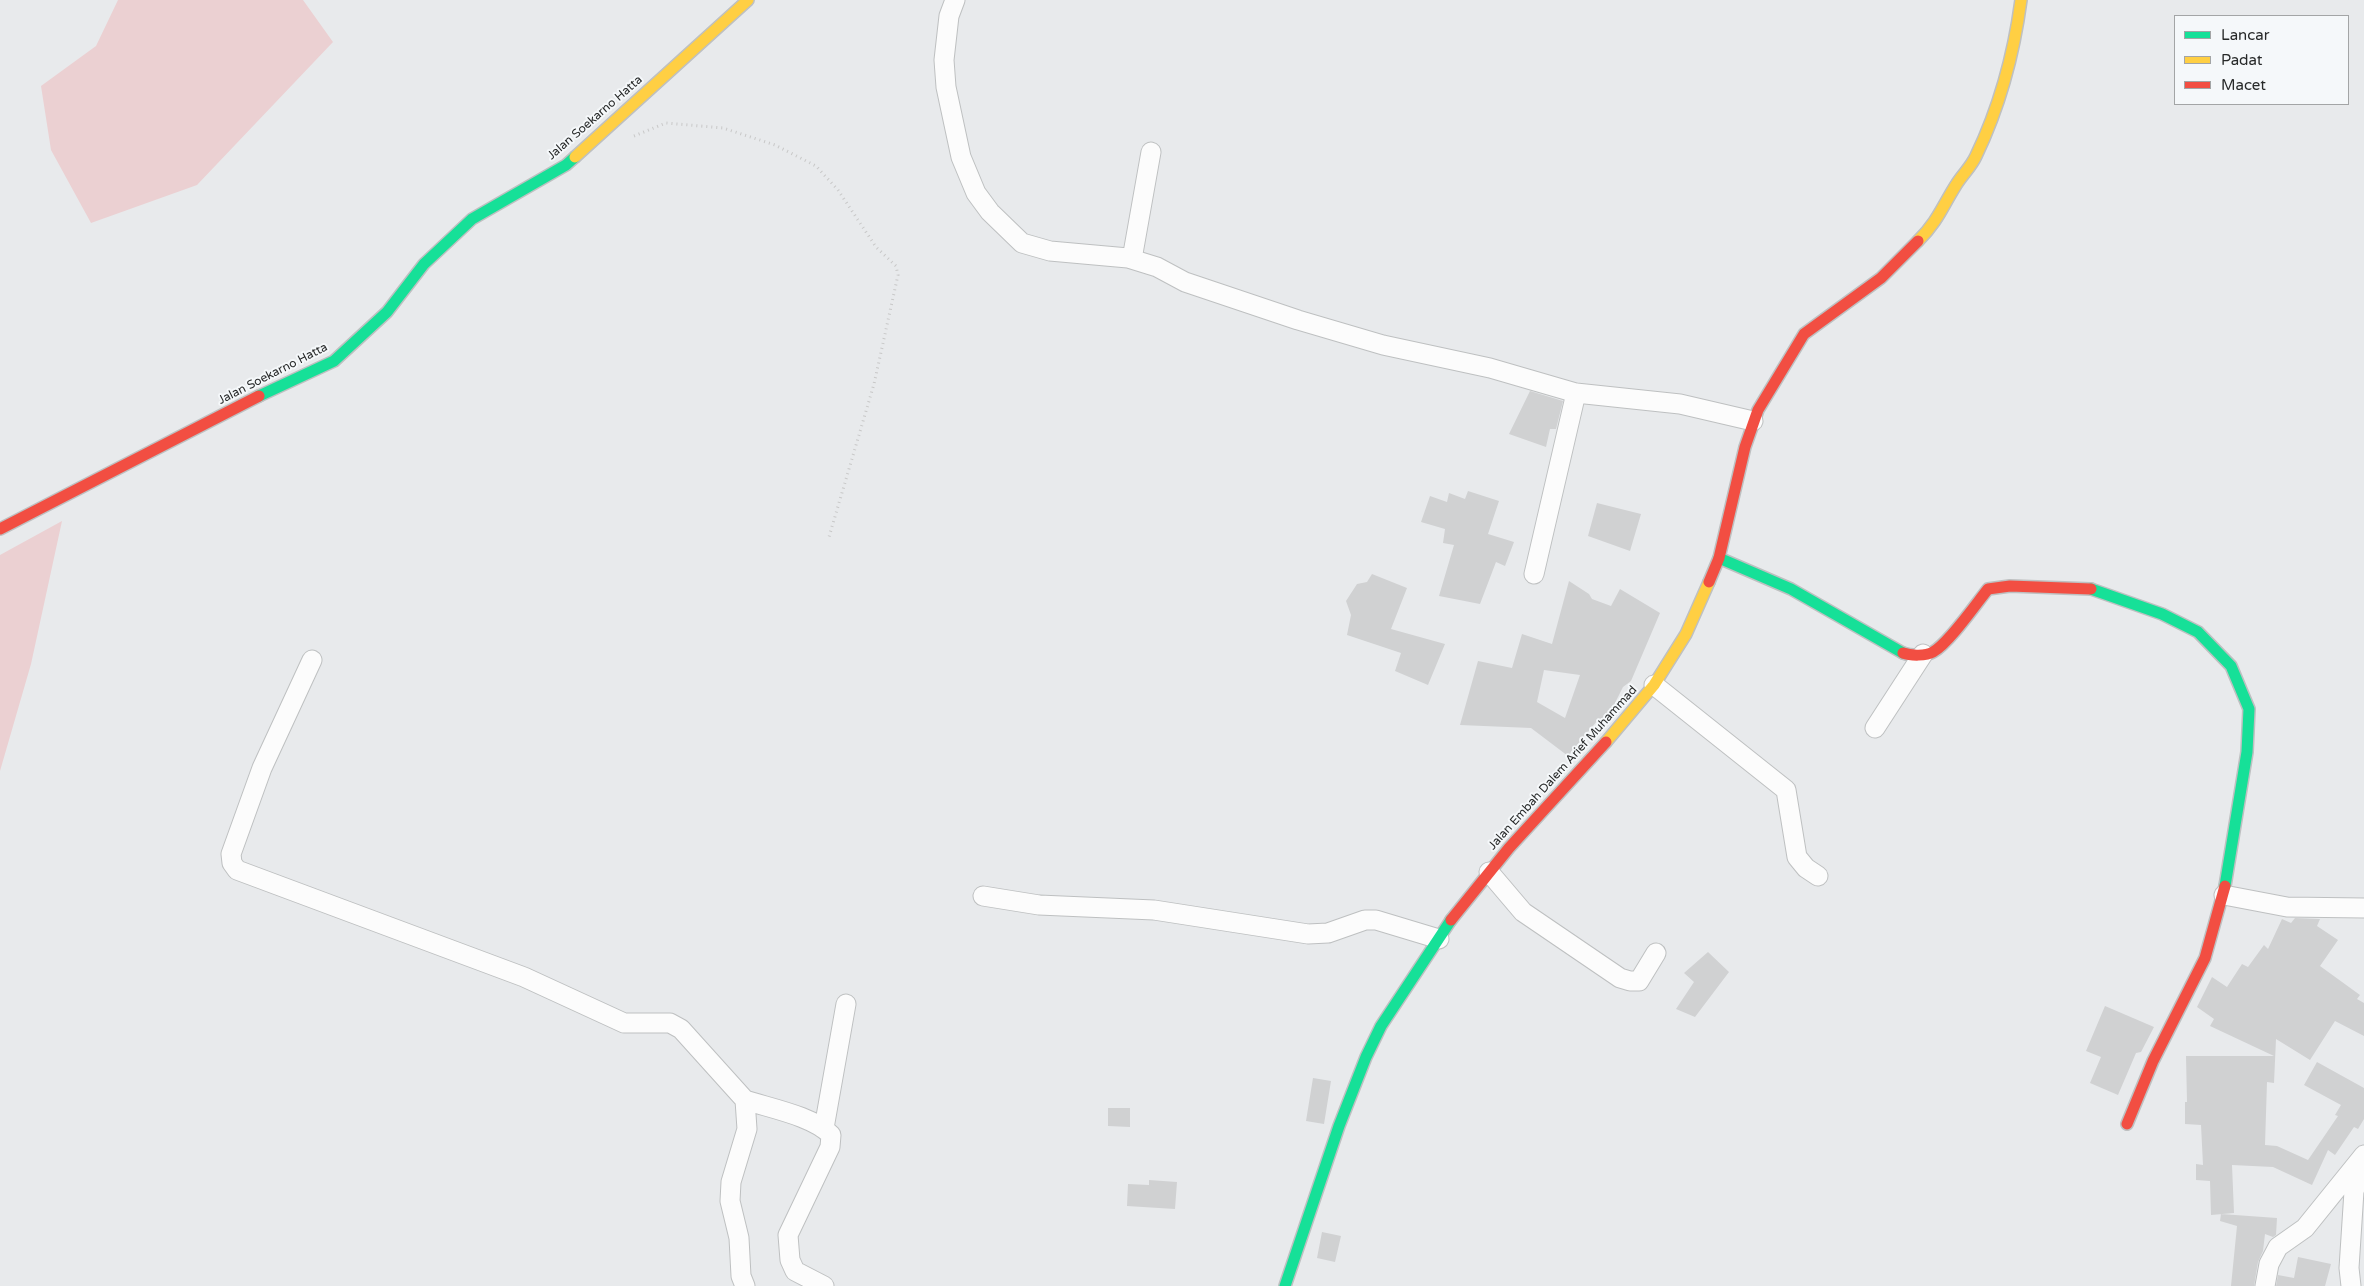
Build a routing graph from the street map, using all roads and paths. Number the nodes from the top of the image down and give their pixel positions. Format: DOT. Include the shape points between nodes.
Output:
graph roads {
  1 [pos="748,0"];
  2 [pos="955,0"];
  3 [pos="2021,0"];
  4 [pos="631,137"];
  5 [pos="1151,152"];
  6 [pos="1132,259"];
  7 [pos="1576,393"];
  8 [pos="1753,421"];
  9 [pos="0,529"];
  10 [pos="829,537"];
  11 [pos="1719,558"];
  12 [pos="1534,574"];
  13 [pos="1923,654"];
  14 [pos="312,660"];
  15 [pos="1654,684"];
  16 [pos="1876,728"];
  17 [pos="1489,872"];
  18 [pos="1818,876"];
  19 [pos="2224,895"];
  20 [pos="983,896"];
  21 [pos="2364,908"];
  22 [pos="1439,939"];
  23 [pos="1656,952"];
  24 [pos="846,1004"];
  25 [pos="744,1100"];
  26 [pos="2127,1124"];
  27 [pos="824,1128"];
  28 [pos="2364,1155"];
  29 [pos="2364,1165"];
  30 [pos="745,1286"];
  31 [pos="824,1286"];
  32 [pos="1285,1286"];
  33 [pos="2265,1286"];
  34 [pos="2351,1286"];
  1 -- 9 [label="street, Jalan Soekarno Hatta" via="566,165 472,219 424,264 387,312 334,361"];
  2 -- 6 [label="street" via="946,37 946,87 961,157 976,194 1010,233 1031,247 1077,255"];
  3 -- 8 [label="street, Jalan Embah Dalem Arief Muhammad" via="2016,40 1989,125 1975,158 1942,213 1881,278 1804,334"];
  4 -- 10 [label="path" via="666,123 722,128 775,145 816,166 838,190 876,247 896,266 898,275 874,384"];
  5 -- 6 [label="street"];
  6 -- 7 [label="street" via="1157,267 1185,282 1298,320 1382,345 1490,368"];
  7 -- 8 [label="street" via="1680,404"];
  7 -- 12 [label="street"];
  8 -- 11 [label="street, Jalan Embah Dalem Arief Muhammad"];
  11 -- 13 [label="street" via="1791,589 1891,648 1910,656"];
  11 -- 15 [label="street, Jalan Embah Dalem Arief Muhammad" via="1686,634"];
  13 -- 16 [label="street"];
  13 -- 19 [label="street" via="1932,652 1955,630 1988,589 2010,586 2090,589 2162,614 2198,632 2231,666 2249,709 2247,752"];
  14 -- 25 [label="street" via="262,768 231,854 237,870 524,977 624,1023 670,1022 681,1029"];
  15 -- 17 [label="street, Jalan Embah Dalem Arief Muhammad"];
  15 -- 18 [label="street" via="1786,790 1797,857"];
  17 -- 22 [label="street, Jalan Embah Dalem Arief Muhammad"];
  17 -- 23 [label="street" via="1523,912 1620,978 1639,981"];
  19 -- 21 [label="street" via="2287,907"];
  19 -- 26 [label="street" via="2205,958 2153,1061"];
  20 -- 22 [label="street" via="1039,904 1154,910 1308,934 1328,933 1365,920 1376,920"];
  22 -- 32 [label="street, Jalan Embah Dalem Arief Muhammad" via="1366,1056 1338,1126"];
  24 -- 27 [label="street"];
  25 -- 27 [label="street"];
  25 -- 30 [label="street" via="747,1129 731,1182 730,1201"];
  27 -- 31 [label="street" via="831,1135 830,1147 788,1235 790,1260 795,1271"];
  28 -- 33 [label="street" via="2305,1228 2278,1247 2268,1264"];
  29 -- 34 [label="street" via="2354,1191 2348,1268"];
}
